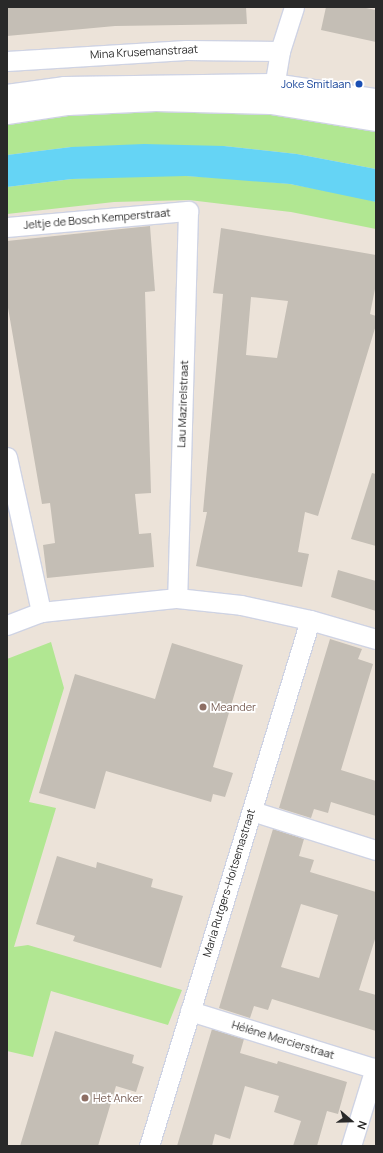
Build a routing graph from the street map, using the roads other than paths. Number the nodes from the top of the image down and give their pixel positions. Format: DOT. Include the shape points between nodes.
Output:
graph roads {
  1 [pos="294,7"];
  2 [pos="280,51"];
  3 [pos="7,61"];
  4 [pos="272,94"];
  5 [pos="7,96"];
  6 [pos="376,100"];
  7 [pos="7,113"];
  8 [pos="376,120"];
  9 [pos="188,211"];
  10 [pos="7,227"];
  11 [pos="7,457"];
  12 [pos="177,598"];
  13 [pos="41,612"];
  14 [pos="310,620"];
  15 [pos="7,625"];
  16 [pos="376,639"];
  17 [pos="252,811"];
  18 [pos="376,850"];
  19 [pos="190,1011"];
  20 [pos="376,1069"];
  21 [pos="149,1146"];
  22 [pos="351,1146"];
  1 -- 2 [label="street"];
  2 -- 3 [label="street, Mina Krusemanstraat" via="186,50"];
  2 -- 4 [label="street"];
  4 -- 5 [label="street" via="64,88"];
  4 -- 6 [label="street"];
  4 -- 7 [label="street" via="68,104"];
  4 -- 8 [label="street"];
  9 -- 10 [label="street, Jeltje de Bosch Kemperstraat"];
  9 -- 12 [label="street, Lau Mazirelstraat"];
  11 -- 13 [label="street"];
  12 -- 13 [label="street"];
  12 -- 14 [label="street" via="241,605"];
  13 -- 15 [label="street"];
  14 -- 16 [label="street"];
  14 -- 17 [label="street, Maria Rutgers-Hoitsemastraat"];
  17 -- 18 [label="street"];
  17 -- 19 [label="street, Maria Rutgers-Hoitsemastraat"];
  19 -- 20 [label="street, Hélène Mercierstraat"];
  19 -- 21 [label="street, Maria Rutgers-Hoitsemastraat"];
  20 -- 22 [label="street"];
}
